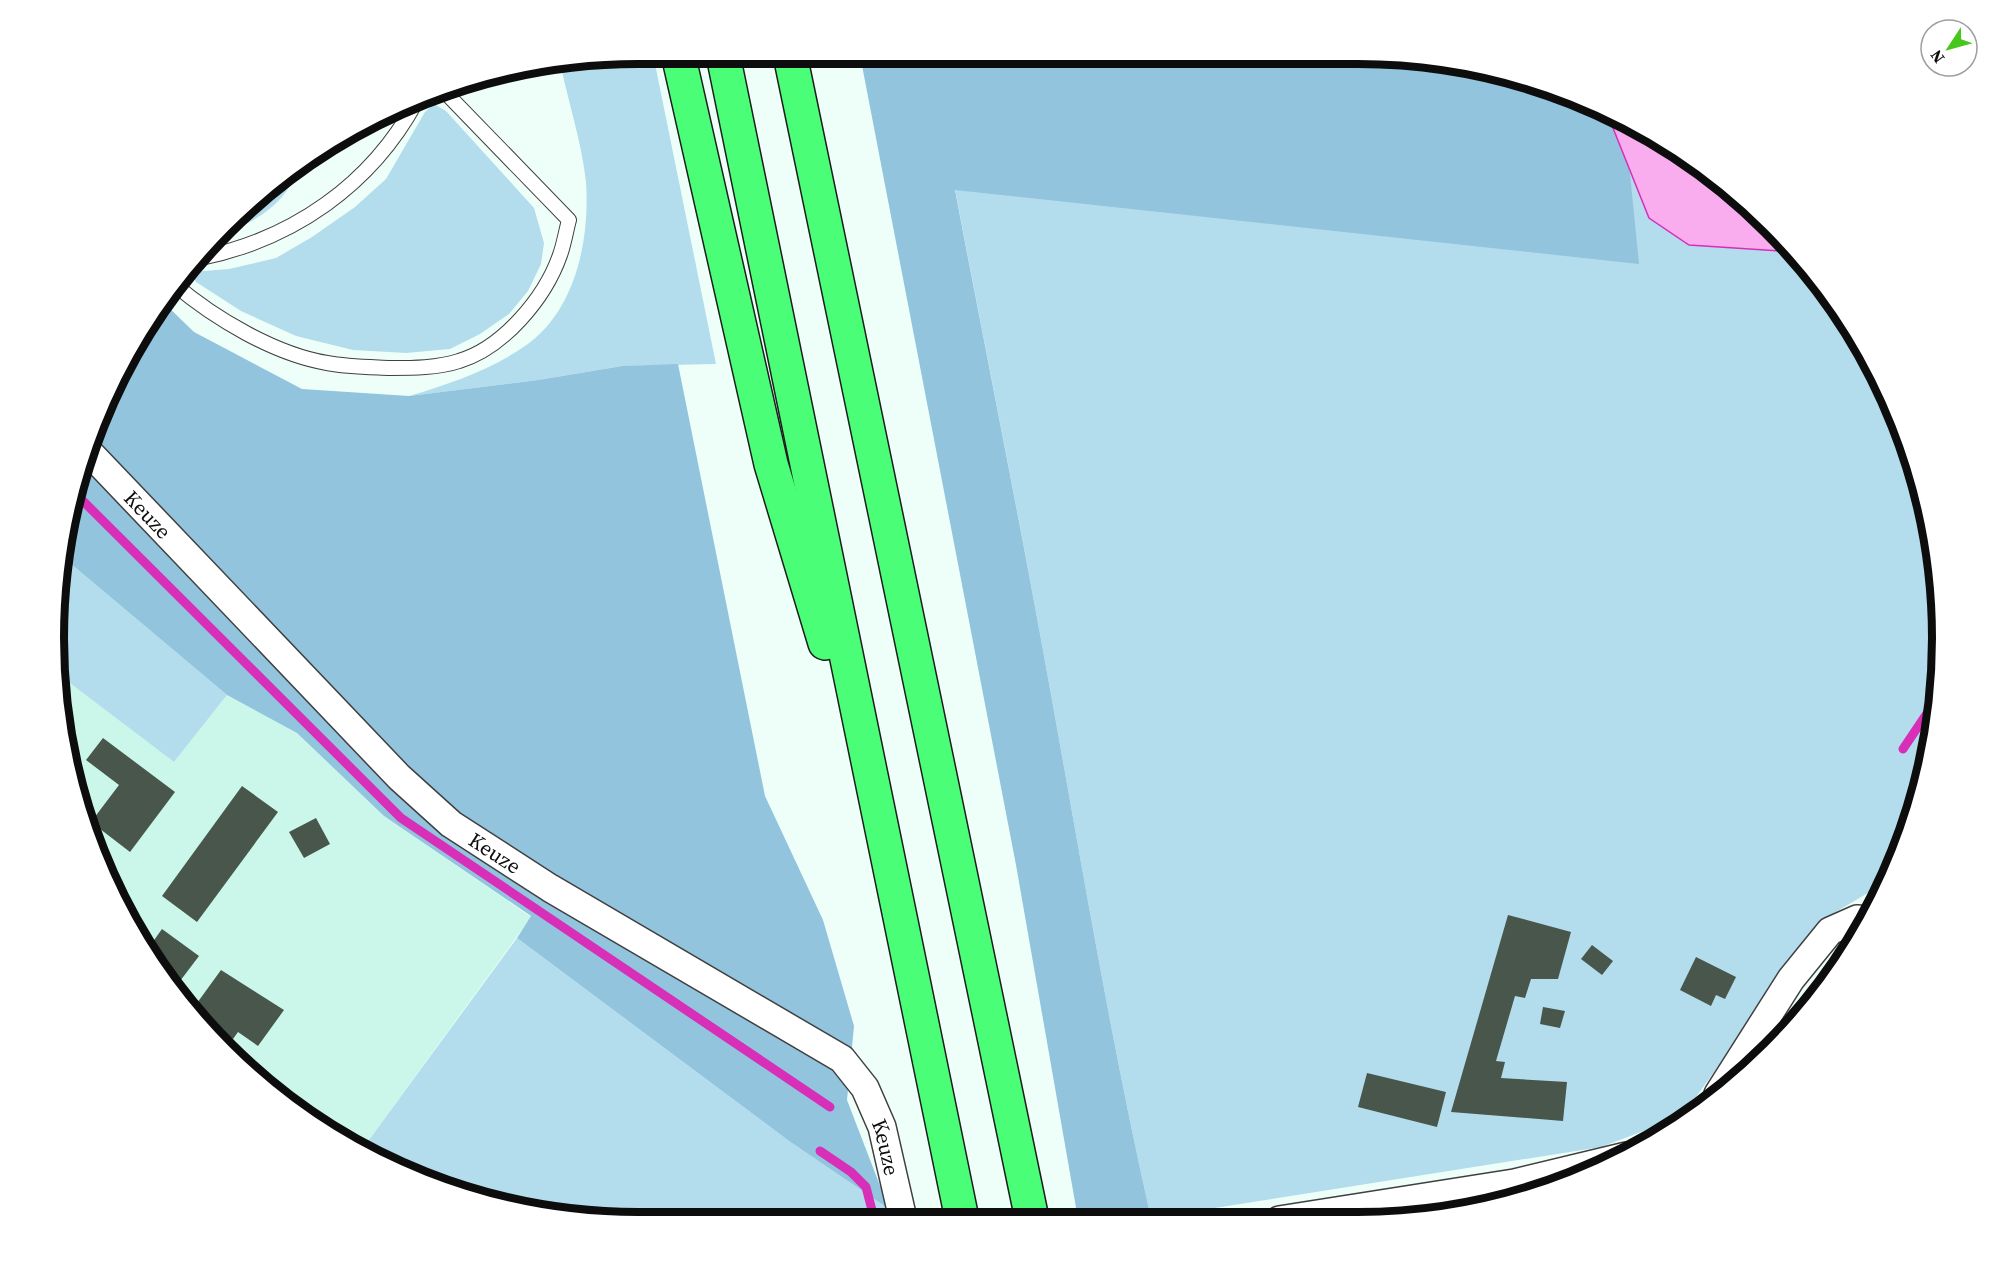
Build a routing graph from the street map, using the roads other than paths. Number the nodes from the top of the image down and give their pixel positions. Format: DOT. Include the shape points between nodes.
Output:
graph roads {
  1 [pos="680,64"];
  2 [pos="725,64"];
  3 [pos="792,64"];
  4 [pos="449,97"];
  5 [pos="410,112"];
  6 [pos="210,256"];
  7 [pos="182,291"];
  8 [pos="94,457"];
  9 [pos="886,847"];
  10 [pos="1859,919"];
  11 [pos="1730,1074"];
  12 [pos="1580,1167"];
  13 [pos="901,1212"];
  14 [pos="961,1212"];
  15 [pos="1031,1212"];
  16 [pos="1330,1212"];
  1 -- 9 [label="highway" via="771,464"];
  2 -- 9 [label="highway"];
  3 -- 15 [label="highway"];
  4 -- 7 [label="lane" via="568,220 561,255 544,288 525,315 500,339 459,361 412,368 325,363 280,348 205,310"];
  5 -- 6 [label="lane" via="366,173 321,207 278,234"];
  8 -- 13 [label="street, Keuze" via="399,777 451,824 550,888 842,1059 866,1088 882,1127"];
  9 -- 14 [label="highway"];
  10 -- 11 [label="street" via="1830,931 1791,979"];
  12 -- 16 [label="street" via="1514,1183"];
}
